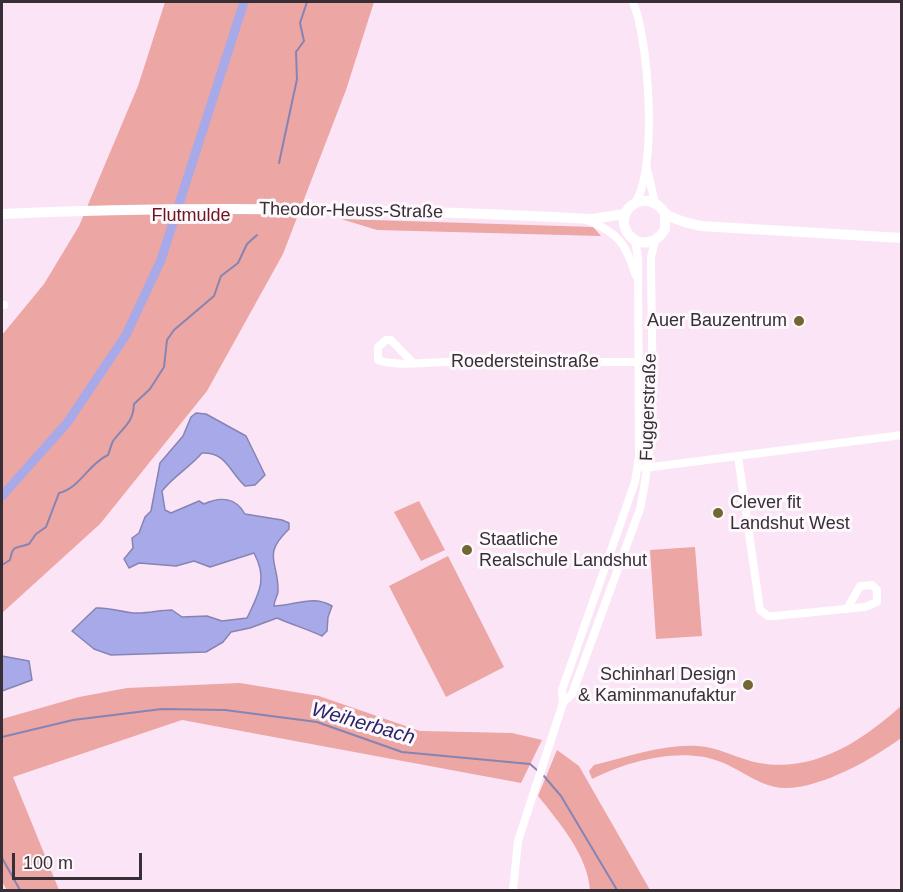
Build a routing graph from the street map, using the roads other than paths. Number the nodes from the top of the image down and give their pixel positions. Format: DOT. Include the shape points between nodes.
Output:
graph roads {
  1 [pos="633,2"];
  2 [pos="646,165"];
  3 [pos="635,203"];
  4 [pos="655,203"];
  5 [pos="2,214"];
  6 [pos="625,214"];
  7 [pos="665,214"];
  8 [pos="587,219"];
  9 [pos="701,226"];
  10 [pos="625,229"];
  11 [pos="659,237"];
  12 [pos="902,238"];
  13 [pos="635,240"];
  14 [pos="638,283"];
  15 [pos="412,362"];
  16 [pos="639,362"];
  17 [pos="902,435"];
  18 [pos="738,456"];
  19 [pos="648,468"];
  20 [pos="636,470"];
  21 [pos="847,609"];
  22 [pos="563,703"];
  23 [pos="513,891"];
  1 -- 2 [label="street" via="646,55"];
  2 -- 3 [label="street"];
  2 -- 4 [label="street"];
  3 -- 4 [label="main road"];
  3 -- 6 [label="main road"];
  4 -- 7 [label="main road"];
  5 -- 8 [label="main road, Theodor-Heuss-Straße" via="87,209 342,209"];
  6 -- 8 [label="main road, Theodor-Heuss-Straße"];
  6 -- 10 [label="main road"];
  7 -- 9 [label="main road"];
  7 -- 11 [label="main road" via="666,224"];
  8 -- 10 [label="main road, Theodor-Heuss-Straße"];
  8 -- 14 [label="street" via="621,240"];
  9 -- 11 [label="main road"];
  9 -- 12 [label="main road"];
  10 -- 13 [label="main road"];
  11 -- 13 [label="main road" via="645,243"];
  11 -- 19 [label="street, Fuggerstraße" via="651,257 652,430"];
  13 -- 14 [label="street, Fuggerstraße"];
  14 -- 16 [label="street, Fuggerstraße"];
  15 -- 15 [label="street, Roedersteinstraße" via="390,340 378,347 378,360"];
  15 -- 16 [label="street, Roedersteinstraße"];
  16 -- 20 [label="street, Fuggerstraße"];
  17 -- 18 [label="street"];
  18 -- 19 [label="street"];
  18 -- 21 [label="street" via="760,610 776,616"];
  19 -- 20 [label="street"];
  19 -- 22 [label="street, Fuggerstraße" via="640,509 572,694"];
  20 -- 22 [label="street, Fuggerstraße" via="626,515 562,690"];
  22 -- 23 [label="street, Fuggerstraße" via="518,841"];
}
